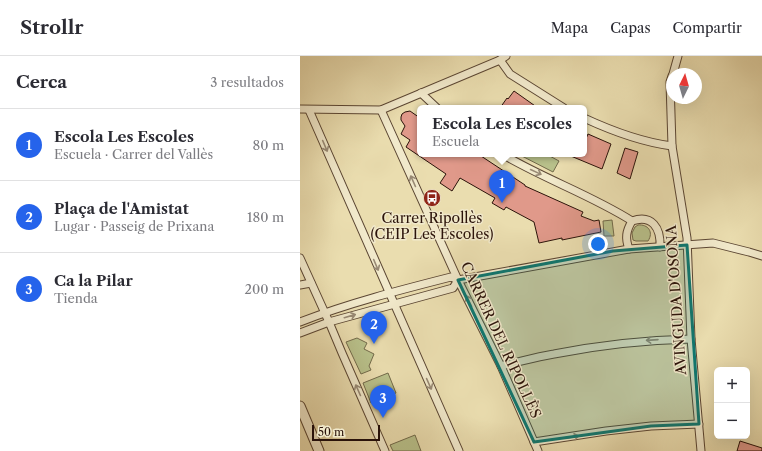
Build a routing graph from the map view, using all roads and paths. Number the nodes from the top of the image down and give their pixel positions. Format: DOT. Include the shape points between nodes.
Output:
graph roads {
  1 [pos="678,56"];
  2 [pos="503,58"];
  3 [pos="674,68"];
  4 [pos="421,93"];
  5 [pos="671,104"];
  6 [pos="434,105"];
  7 [pos="559,105"];
  8 [pos="300,109"];
  9 [pos="309,110"];
  10 [pos="381,110"];
  11 [pos="587,119"];
  12 [pos="672,146"];
  13 [pos="507,157"];
  14 [pos="632,221"];
  15 [pos="687,245"];
  16 [pos="660,246"];
  17 [pos="629,249"];
  18 [pos="762,256"];
  19 [pos="300,258"];
  20 [pos="458,280"];
  21 [pos="311,283"];
  22 [pos="300,285"];
  23 [pos="389,293"];
  24 [pos="394,304"];
  25 [pos="325,312"];
  26 [pos="300,322"];
  27 [pos="329,322"];
  28 [pos="300,334"];
  29 [pos="691,339"];
  30 [pos="501,366"];
  31 [pos="300,406"];
  32 [pos="303,420"];
  33 [pos="699,424"];
  34 [pos="534,442"];
  35 [pos="319,451"];
  36 [pos="385,451"];
  37 [pos="459,451"];
  38 [pos="538,451"];
  39 [pos="701,451"];
  1 -- 3 [label="street, AVINGUDA D'OSONA"];
  2 -- 4 [label="street"];
  2 -- 7 [label="street" via="510,74"];
  4 -- 6 [label="street"];
  4 -- 10 [label="street"];
  5 -- 12 [label="street, AVINGUDA D'OSONA"];
  8 -- 9 [label="street"];
  9 -- 10 [label="street"];
  9 -- 23 [label="street, one-way"];
  20 -- 10 [label="street, CARRER DEL RIPOLLÈS, one-way"];
  11 -- 12 [label="street" via="639,140"];
  12 -- 15 [label="street, AVINGUDA D'OSONA"];
  13 -- 14 [label="street, one-way"];
  14 -- 16 [label="street" via="640,218 655,225"];
  14 -- 17 [label="street" via="626,232"];
  15 -- 16 [label="street"];
  15 -- 18 [label="street" via="713,243"];
  15 -- 29 [label="street, AVINGUDA D'OSONA"];
  16 -- 17 [label="street"];
  17 -- 20 [label="street"];
  19 -- 21 [label="street"];
  20 -- 23 [label="street" via="451,277"];
  20 -- 24 [label="street" via="452,288"];
  30 -- 20 [label="street, CARRER DEL RIPOLLÈS, one-way"];
  21 -- 22 [label="street"];
  21 -- 25 [label="street"];
  23 -- 24 [label="street"];
  23 -- 25 [label="street"];
  27 -- 24 [label="street, one-way"];
  24 -- 37 [label="street, one-way"];
  25 -- 26 [label="street"];
  25 -- 27 [label="street"];
  27 -- 28 [label="street"];
  36 -- 27 [label="street, one-way"];
  29 -- 30 [label="street, one-way" via="609,344"];
  29 -- 33 [label="street, AVINGUDA D'OSONA"];
  30 -- 34 [label="street, CARRER DEL RIPOLLÈS"];
  31 -- 32 [label="street"];
  32 -- 35 [label="street"];
  34 -- 33 [label="street, one-way" via="651,426"];
  33 -- 39 [label="street, AVINGUDA D'OSONA"];
  34 -- 38 [label="street, CARRER DEL RIPOLLÈS"];
}
